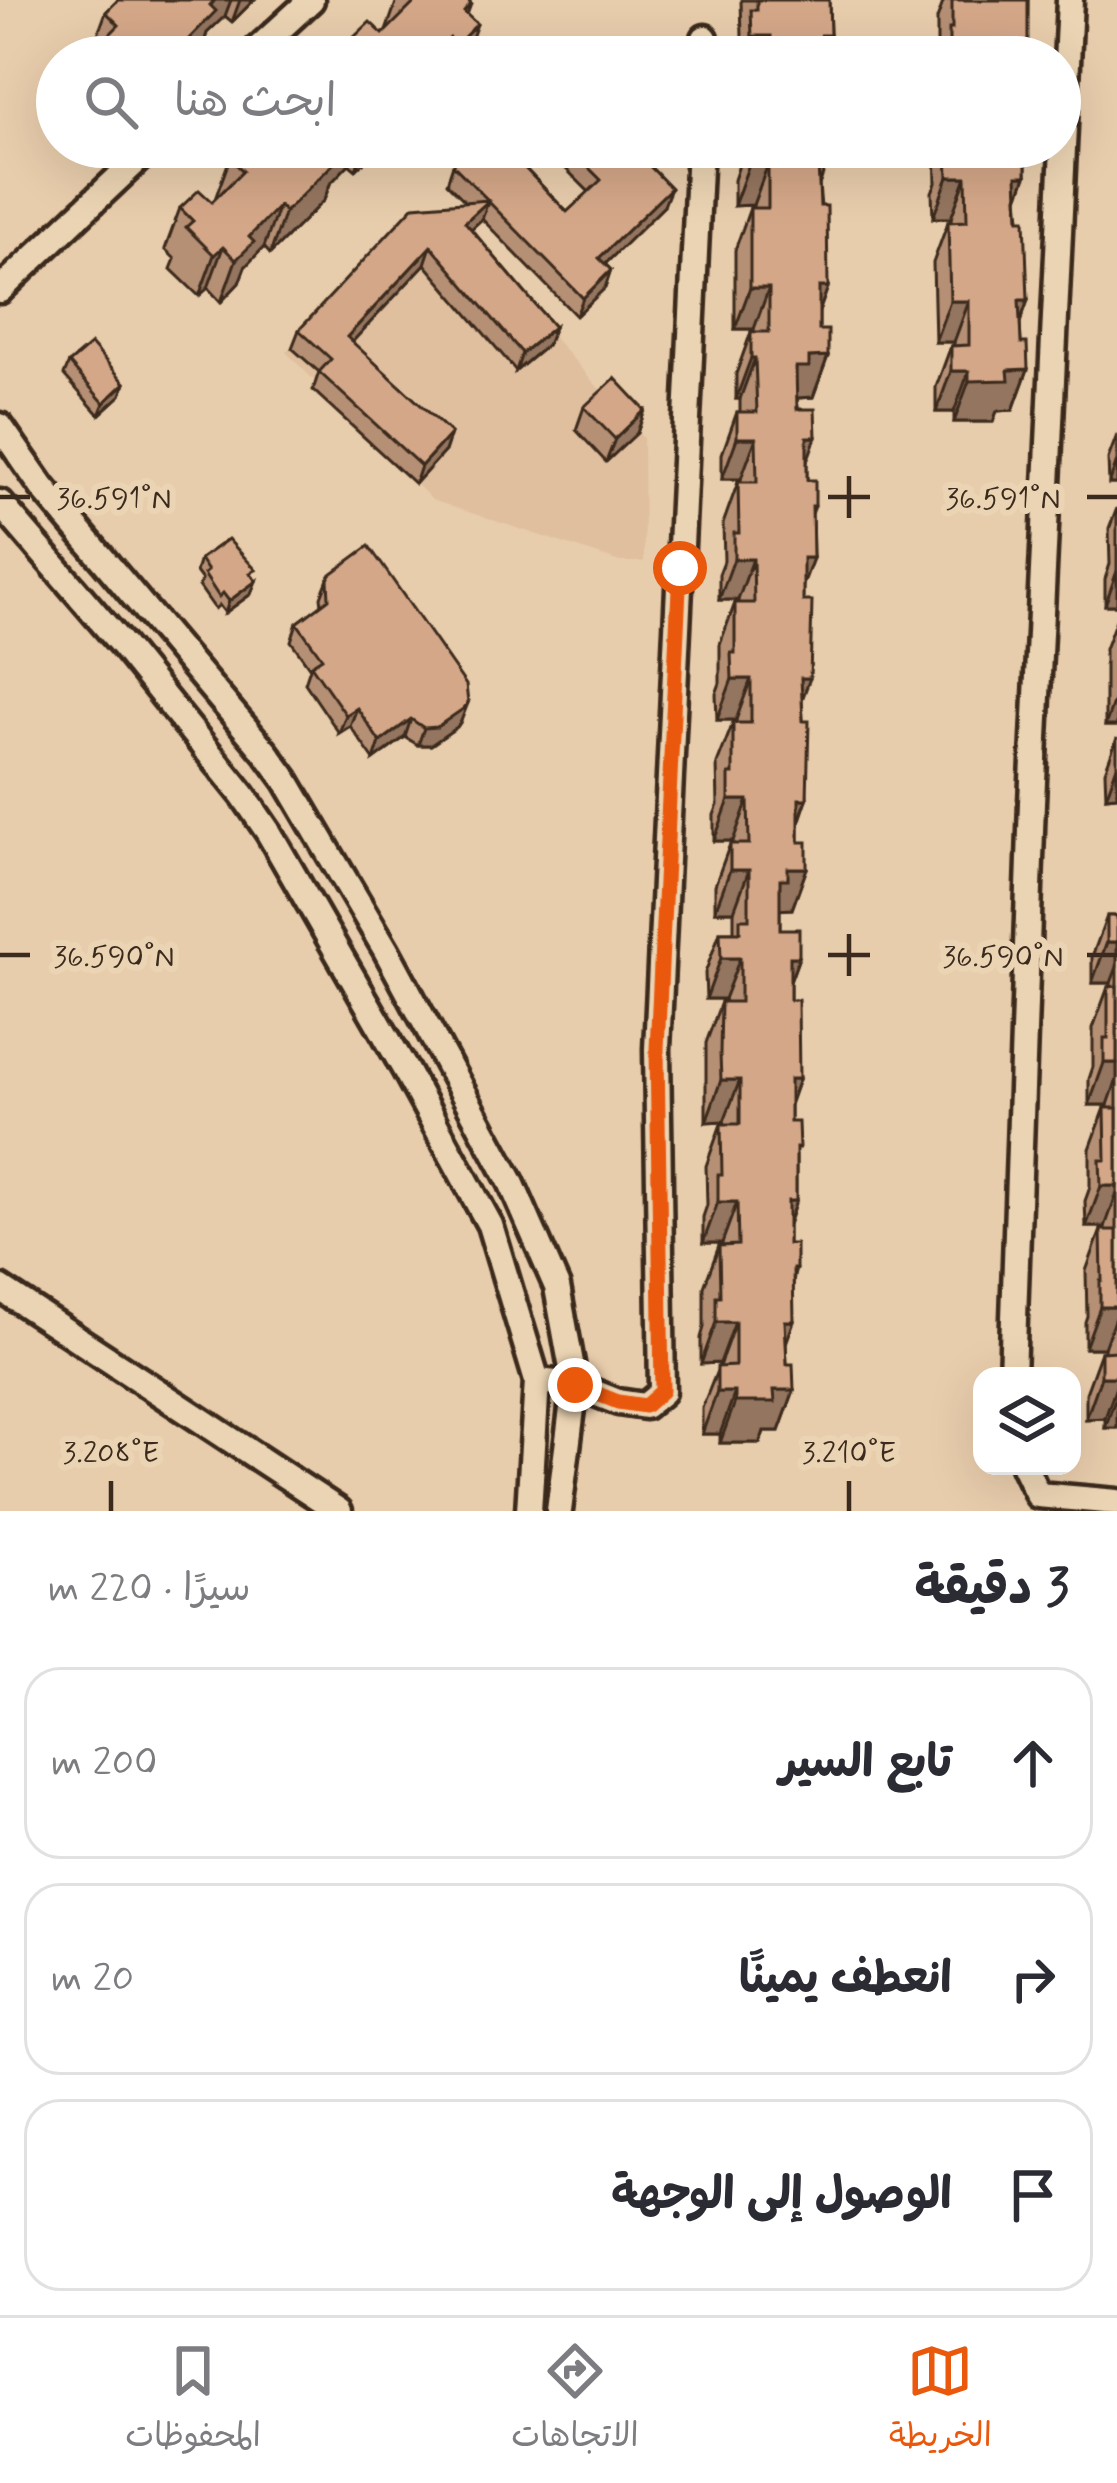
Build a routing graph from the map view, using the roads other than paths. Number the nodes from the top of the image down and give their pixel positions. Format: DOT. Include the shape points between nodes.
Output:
graph roads {
  1 [pos="310,0"];
  2 [pos="1070,0"];
  3 [pos="271,36"];
  4 [pos="1068,36"];
  5 [pos="128,168"];
  6 [pos="699,168"];
  7 [pos="1062,168"];
  8 [pos="68,224"];
  9 [pos="0,265"];
  10 [pos="0,290"];
  11 [pos="0,426"];
  12 [pos="0,503"];
  13 [pos="0,1288"];
  14 [pos="1012,1367"];
  15 [pos="537,1381"];
  16 [pos="575,1385"];
  17 [pos="1028,1475"];
  18 [pos="1117,1502"];
  19 [pos="339,1511"];
  20 [pos="529,1511"];
  21 [pos="560,1511"];
  1 -- 3 [label="street"];
  2 -- 4 [label="street"];
  5 -- 8 [label="street"];
  6 -- 16 [label="street" via="657,1049 662,1391 645,1406"];
  7 -- 14 [label="street"];
  8 -- 9 [label="street"];
  8 -- 10 [label="street"];
  11 -- 16 [label="street" via="286,780 511,1182 557,1287"];
  12 -- 15 [label="street" via="269,833 490,1225"];
  13 -- 19 [label="street"];
  15 -- 16 [label="street"];
  15 -- 20 [label="street"];
  16 -- 21 [label="street"];
  17 -- 18 [label="street" via="1038,1495"];
}
